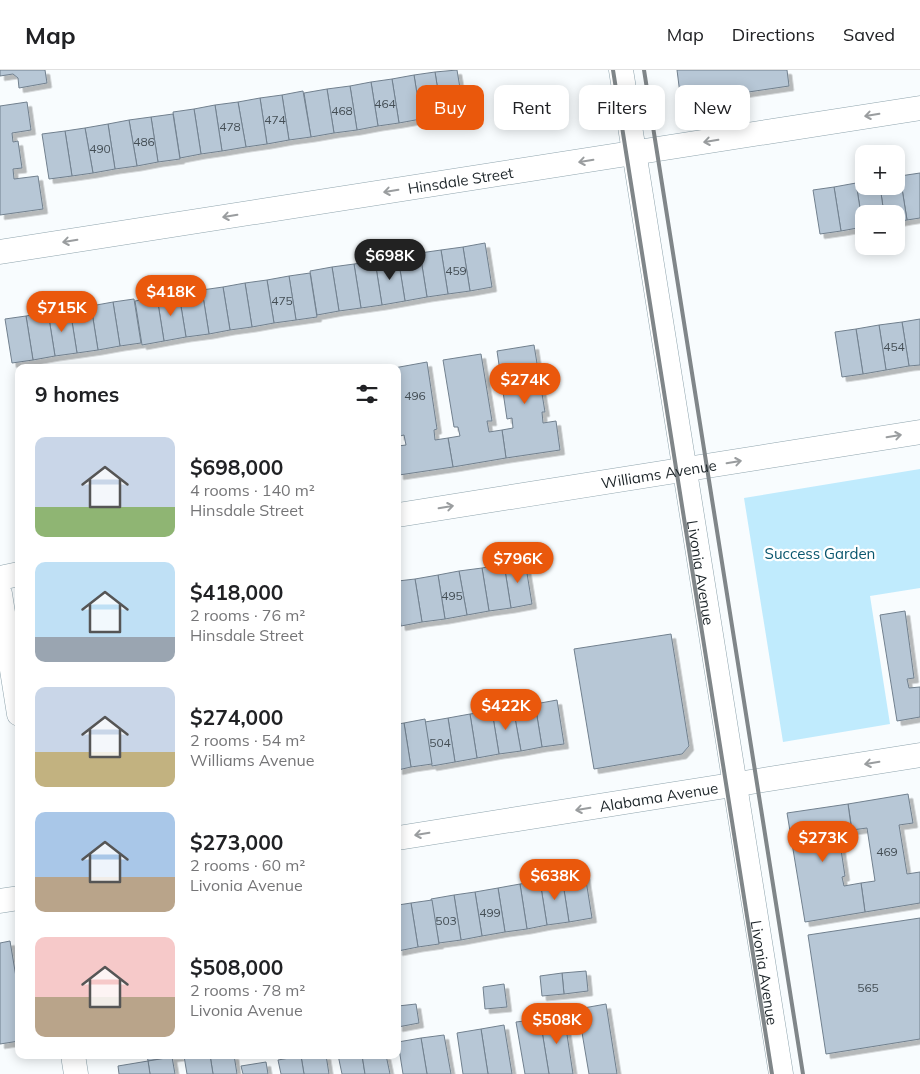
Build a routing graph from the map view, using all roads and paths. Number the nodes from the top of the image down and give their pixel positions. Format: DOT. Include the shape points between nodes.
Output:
graph roads {
  1 [pos="621,70"];
  2 [pos="920,108"];
  3 [pos="634,153"];
  4 [pos="0,252"];
  5 [pos="920,432"];
  6 [pos="686,469"];
  7 [pos="401,515"];
  8 [pos="15,575"];
  9 [pos="0,578"];
  10 [pos="0,594"];
  11 [pos="15,689"];
  12 [pos="920,755"];
  13 [pos="735,784"];
  14 [pos="401,838"];
  15 [pos="15,899"];
  16 [pos="0,901"];
  17 [pos="74,1059"];
  18 [pos="76,1074"];
  19 [pos="781,1074"];
  1 -- 3 [label="street, Livonia Avenue"];
  2 -- 3 [label="street, Hinsdale Street, one-way"];
  3 -- 4 [label="street, Hinsdale Street, one-way"];
  3 -- 6 [label="street, Livonia Avenue"];
  6 -- 5 [label="street, Williams Avenue, one-way"];
  7 -- 6 [label="street, Williams Avenue, one-way"];
  6 -- 13 [label="street, Livonia Avenue"];
  8 -- 9 [label="street"];
  10 -- 11 [label="street"];
  12 -- 13 [label="street, Alabama Avenue, one-way"];
  13 -- 14 [label="street, Alabama Avenue, one-way"];
  13 -- 19 [label="street, Livonia Avenue"];
  15 -- 16 [label="street"];
  17 -- 18 [label="street"];
}
